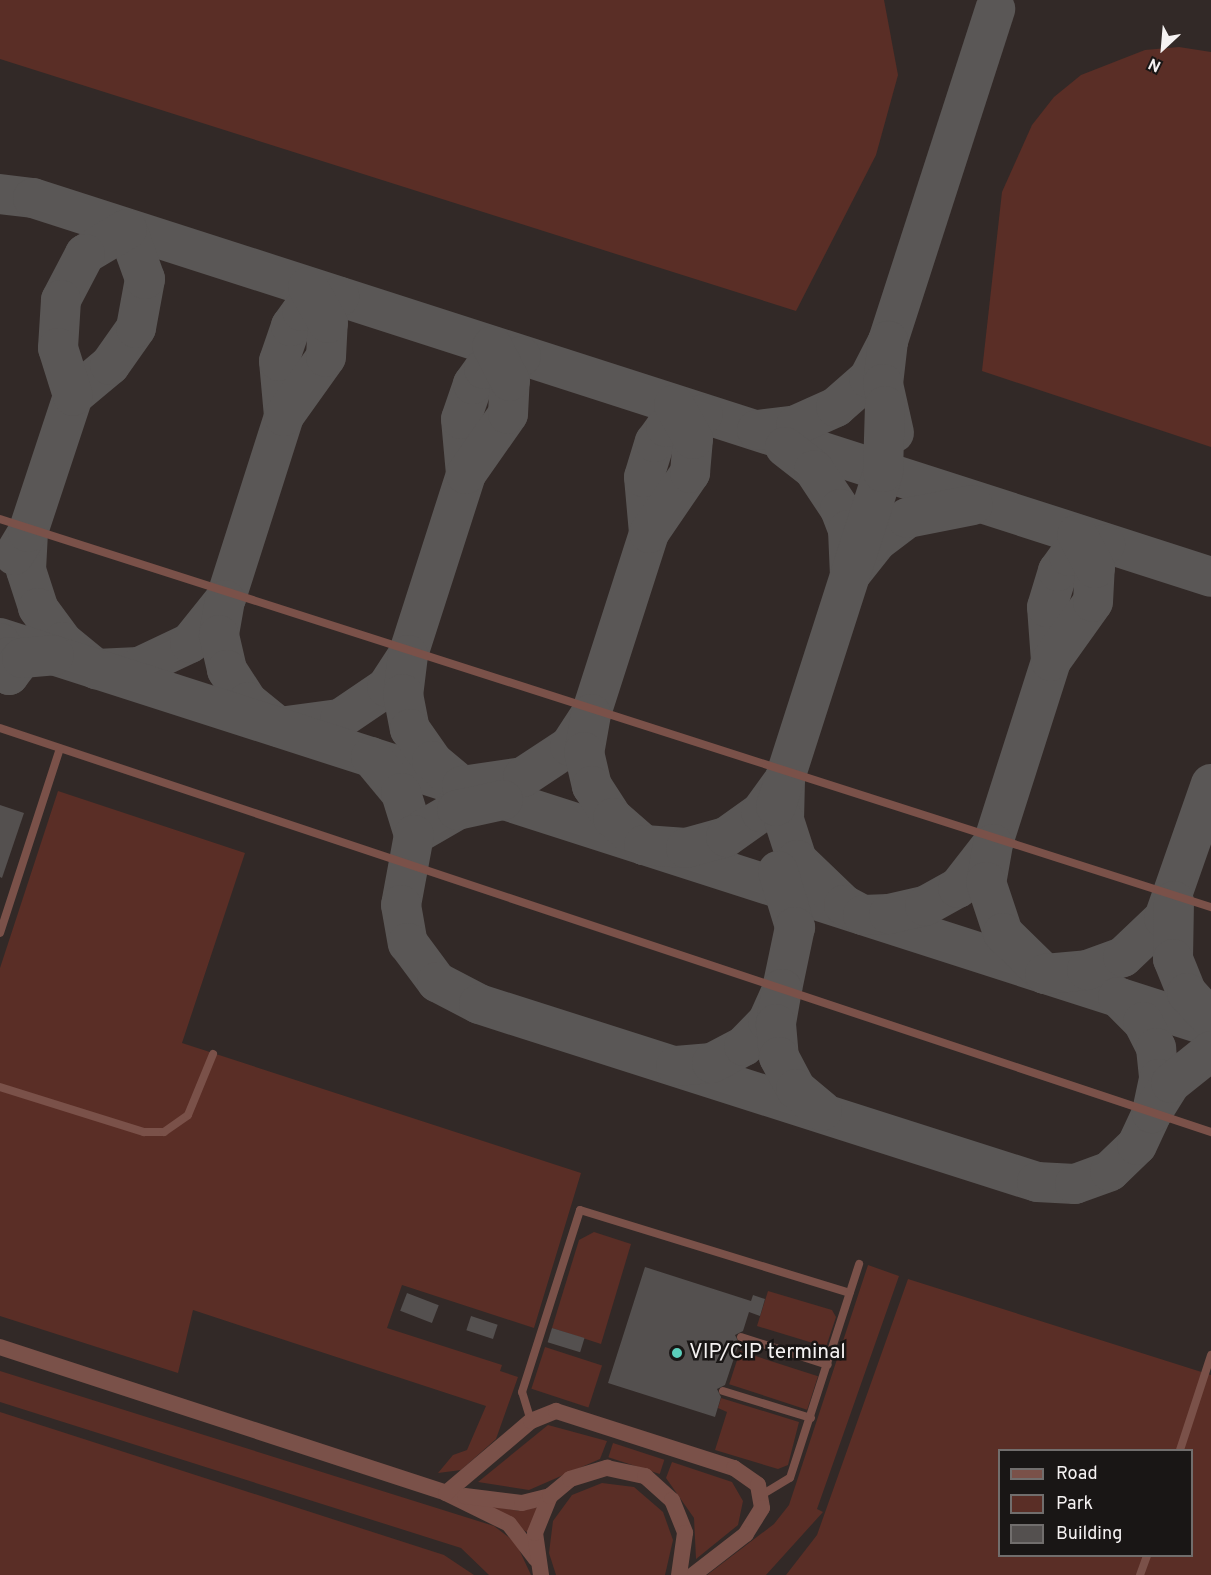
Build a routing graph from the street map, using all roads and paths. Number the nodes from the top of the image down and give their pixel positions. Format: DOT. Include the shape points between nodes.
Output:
graph roads {
  1 [pos="0,519"];
  2 [pos="0,728"];
  3 [pos="60,748"];
  4 [pos="1211,908"];
  5 [pos="0,933"];
  6 [pos="213,1054"];
  7 [pos="0,1087"];
  8 [pos="1211,1132"];
  9 [pos="859,1264"];
  10 [pos="850,1293"];
  11 [pos="741,1337"];
  12 [pos="0,1347"];
  13 [pos="1211,1355"];
  14 [pos="828,1365"];
  15 [pos="723,1391"];
  16 [pos="811,1418"];
  17 [pos="531,1421"];
  18 [pos="1180,1449"];
  19 [pos="446,1493"];
  20 [pos="763,1494"];
  21 [pos="550,1496"];
  22 [pos="1147,1557"];
  23 [pos="536,1558"];
  24 [pos="541,1575"];
  25 [pos="679,1575"];
  26 [pos="693,1575"];
  27 [pos="1140,1575"];
  1 -- 4 [label="lane"];
  2 -- 3 [label="lane"];
  3 -- 5 [label="lane"];
  3 -- 8 [label="lane"];
  6 -- 7 [label="lane" via="189,1115 164,1132 144,1132"];
  9 -- 10 [label="lane"];
  10 -- 14 [label="lane"];
  10 -- 17 [label="lane" via="580,1209 522,1392"];
  11 -- 14 [label="lane"];
  12 -- 19 [label="street"];
  13 -- 18 [label="lane"];
  14 -- 16 [label="lane"];
  15 -- 16 [label="lane"];
  16 -- 20 [label="lane" via="790,1478"];
  17 -- 19 [label="street"];
  17 -- 20 [label="street" via="564,1412 734,1468"];
  19 -- 21 [label="street" via="522,1503"];
  19 -- 23 [label="street" via="509,1524"];
  20 -- 26 [label="street" via="759,1515 746,1534"];
  21 -- 23 [label="street" via="538,1519"];
  21 -- 25 [label="street" via="570,1479 594,1469 620,1468 645,1476 668,1495 683,1521 686,1545"];
  22 -- 27 [label="lane"];
  23 -- 24 [label="street"];
}
